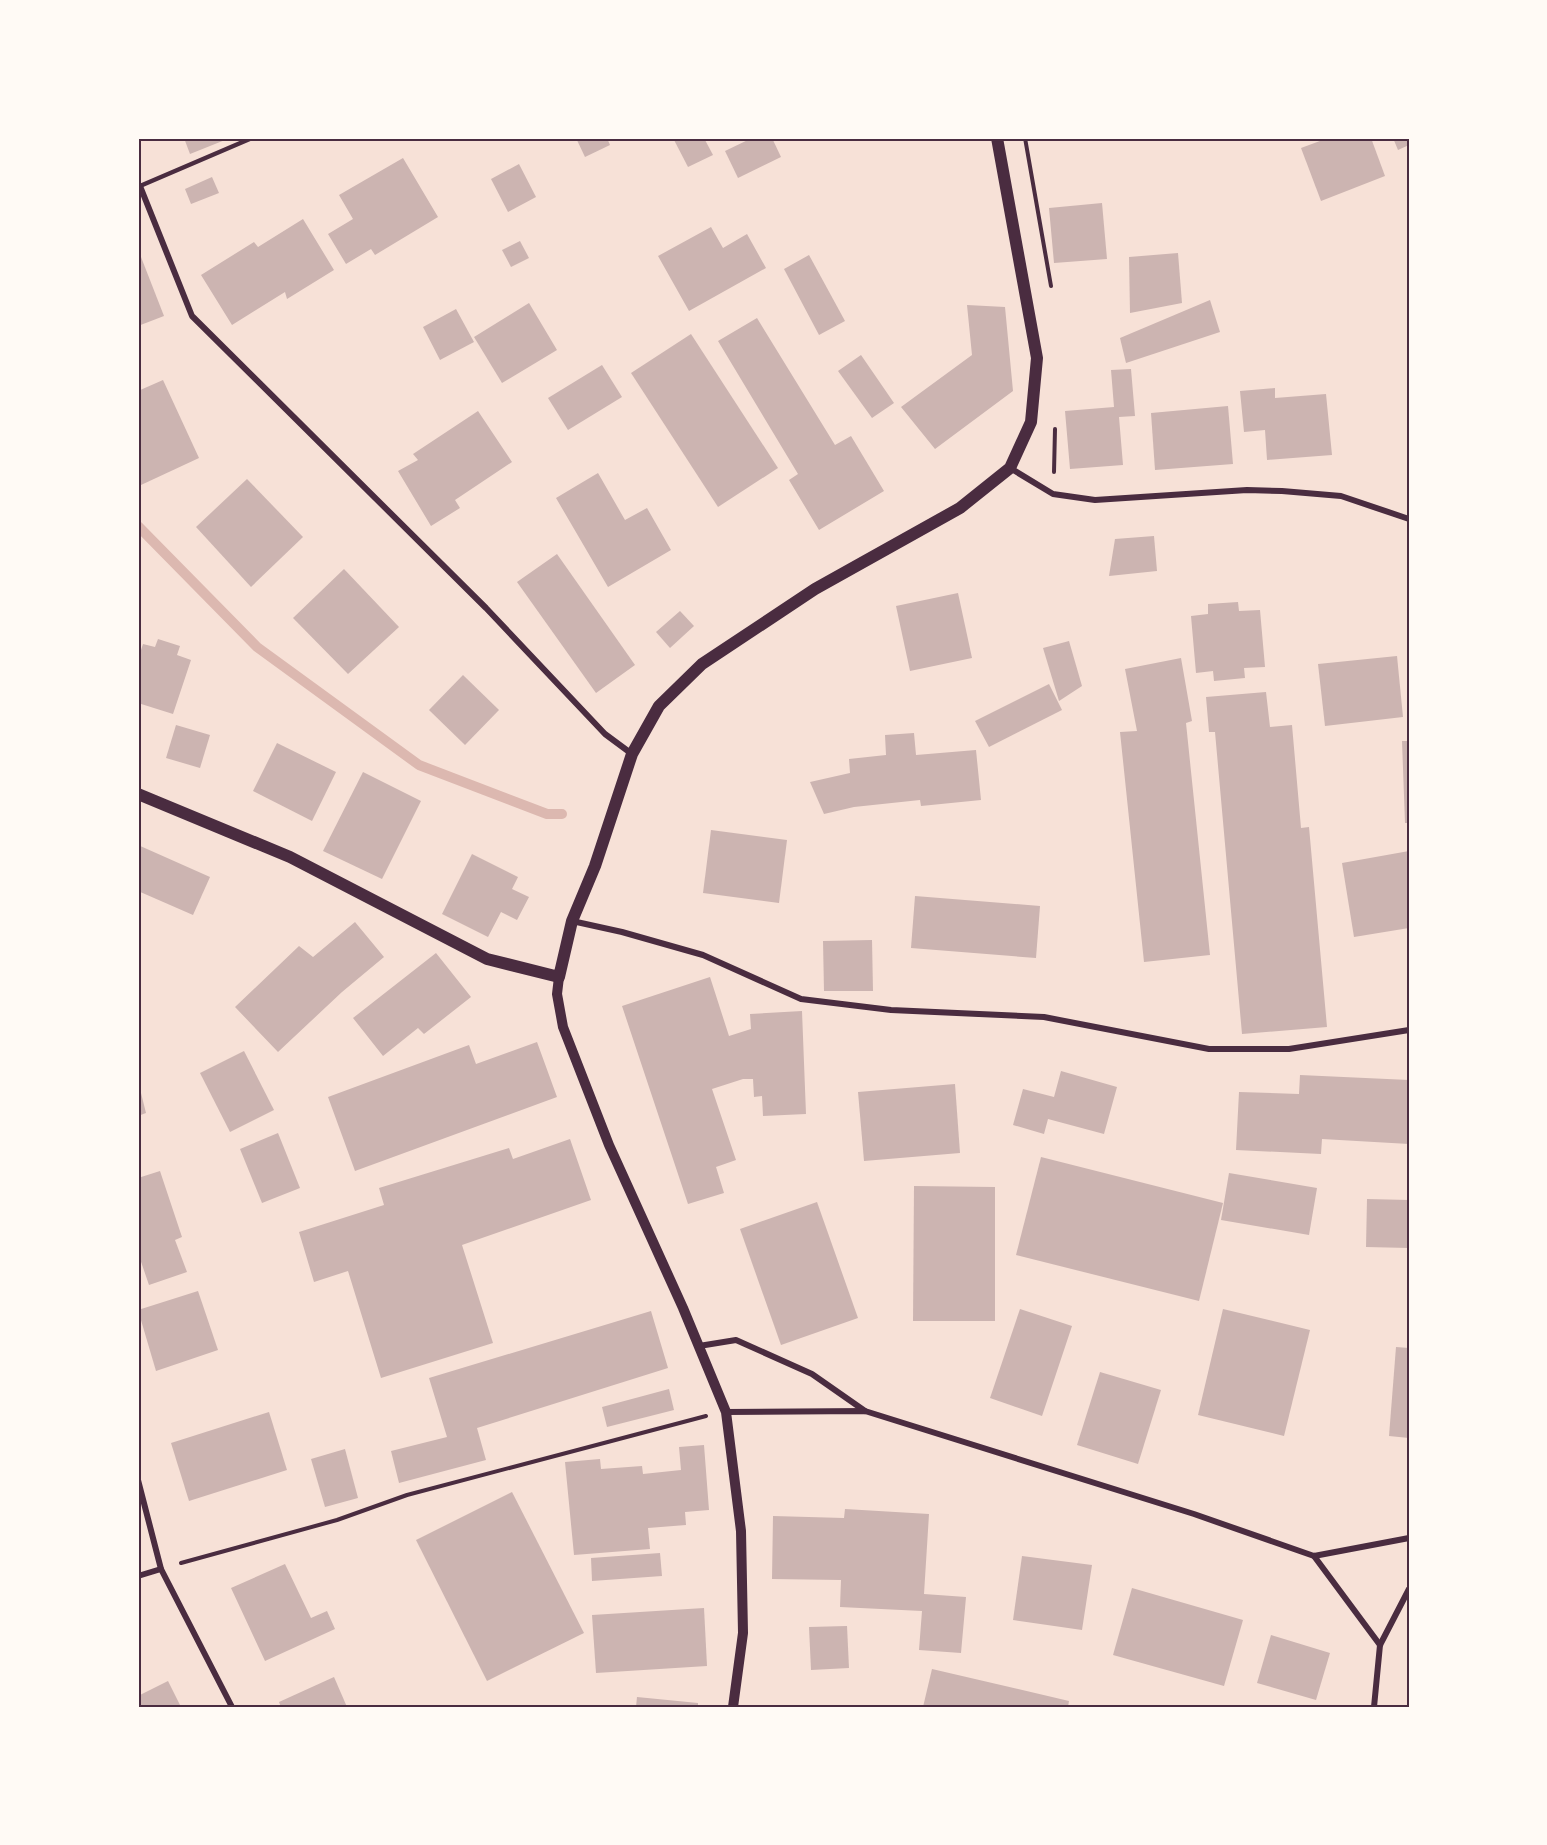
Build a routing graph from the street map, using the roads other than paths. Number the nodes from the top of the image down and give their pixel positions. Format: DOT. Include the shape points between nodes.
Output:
graph roads {
  1 [pos="252,138"];
  2 [pos="997,138"];
  3 [pos="139,186"];
  4 [pos="1010,468"];
  5 [pos="1409,519"];
  6 [pos="632,754"];
  7 [pos="138,794"];
  8 [pos="572,921"];
  9 [pos="559,977"];
  10 [pos="1409,1029"];
  11 [pos="699,1346"];
  12 [pos="865,1411"];
  13 [pos="726,1412"];
  14 [pos="138,1480"];
  15 [pos="1409,1538"];
  16 [pos="1314,1556"];
  17 [pos="160,1569"];
  18 [pos="138,1576"];
  19 [pos="1409,1589"];
  20 [pos="1380,1645"];
  21 [pos="232,1707"];
  22 [pos="733,1707"];
  23 [pos="1374,1707"];
  1 -- 3 [label="lane"];
  2 -- 4 [label="main road" via="1037,358 1031,422"];
  3 -- 6 [label="street" via="192,316 486,608 605,734"];
  4 -- 5 [label="street" via="1053,494 1095,500 1282,491 1341,496"];
  4 -- 6 [label="main road" via="960,508 815,589 702,664 659,706"];
  6 -- 8 [label="main road" via="595,866"];
  7 -- 9 [label="main road" via="290,857 487,959"];
  8 -- 9 [label="main road"];
  8 -- 10 [label="street" via="703,955 801,999 891,1010 1044,1017 1209,1049 1289,1049"];
  9 -- 11 [label="street" via="557,994 563,1027 609,1145"];
  11 -- 12 [label="street" via="736,1340 812,1374"];
  11 -- 13 [label="street"];
  12 -- 13 [label="street"];
  12 -- 16 [label="street" via="1183,1510"];
  13 -- 22 [label="street" via="741,1531 743,1633"];
  14 -- 17 [label="street"];
  15 -- 16 [label="street"];
  16 -- 20 [label="street"];
  17 -- 18 [label="street"];
  17 -- 21 [label="street"];
  19 -- 20 [label="street"];
  20 -- 23 [label="street"];
}
